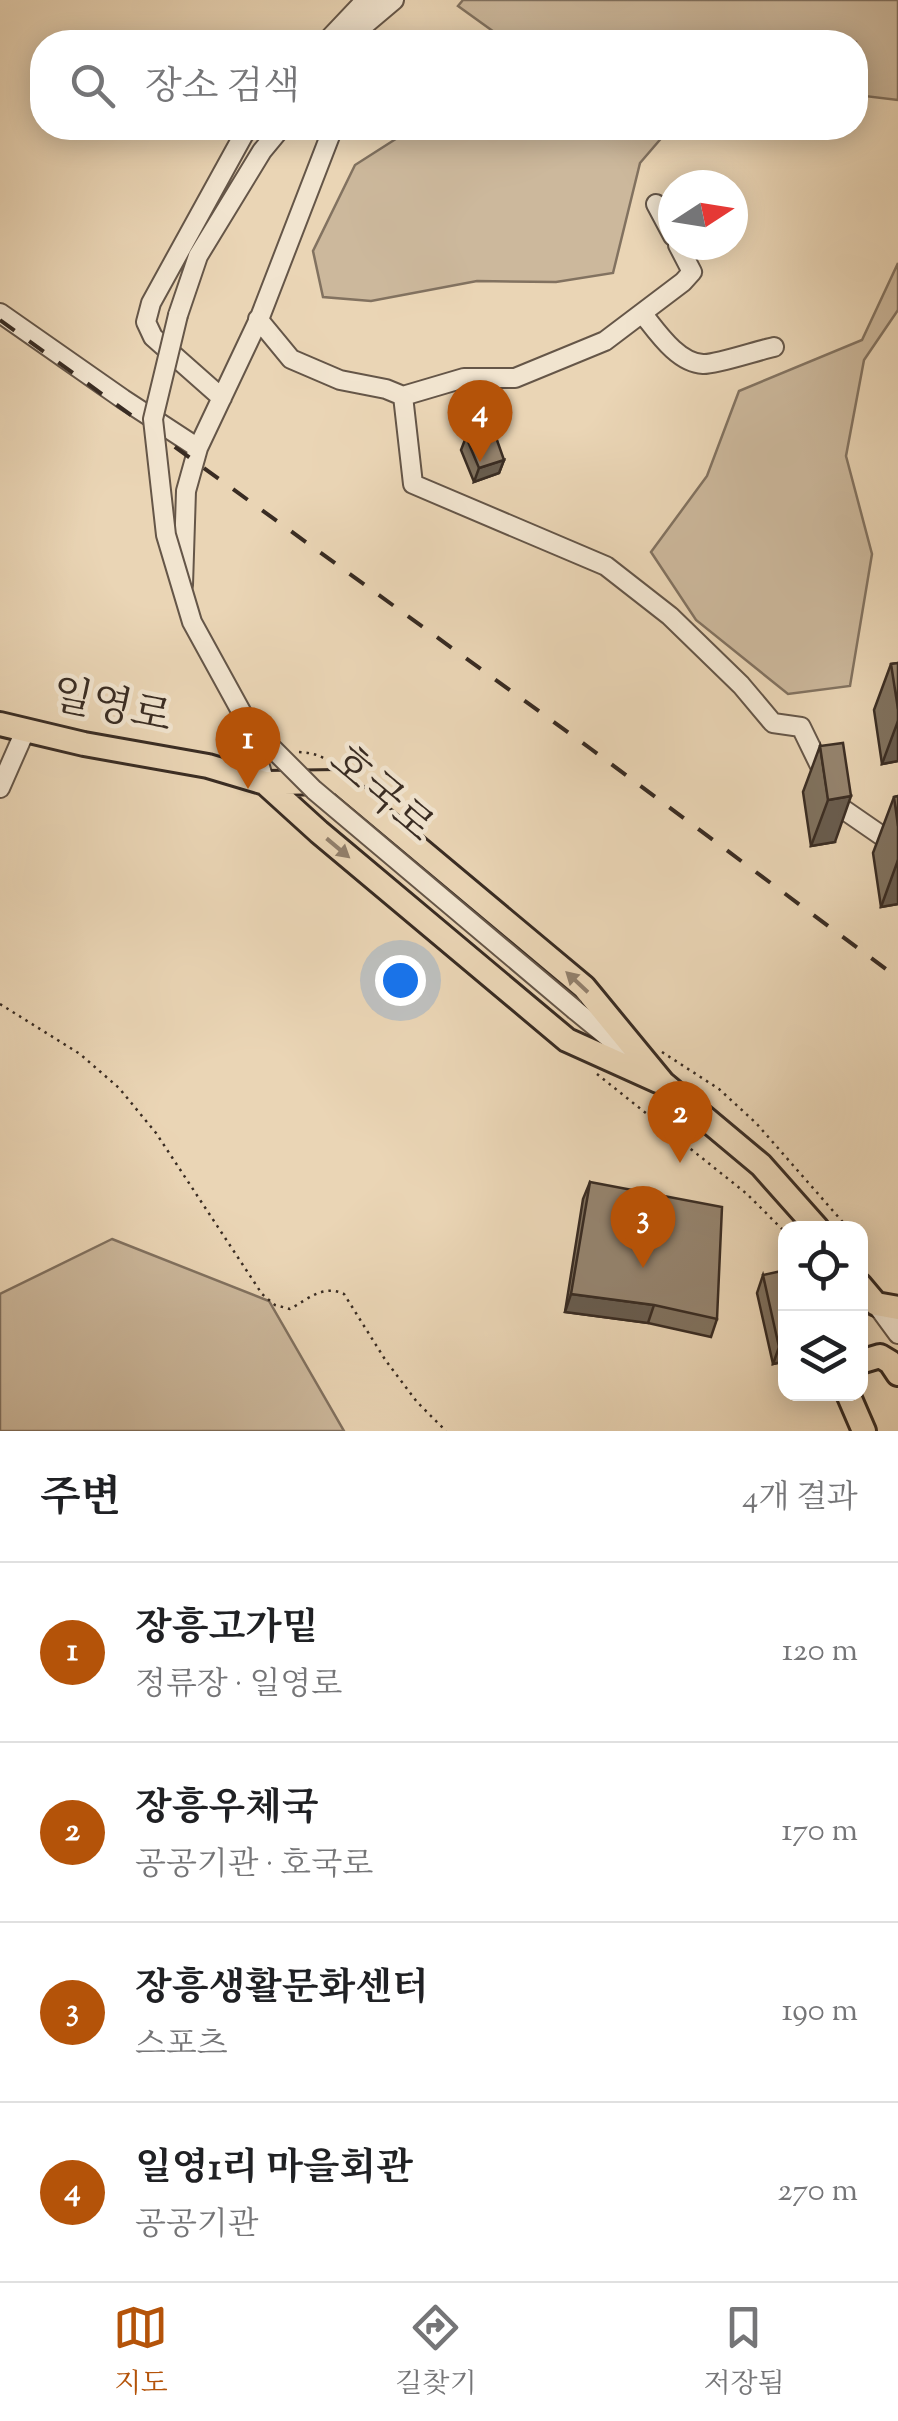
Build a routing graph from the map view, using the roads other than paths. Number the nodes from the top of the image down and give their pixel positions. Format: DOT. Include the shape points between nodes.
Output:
graph roads {
  1 [pos="346,0"];
  2 [pos="380,0"];
  3 [pos="394,0"];
  4 [pos="339,30"];
  5 [pos="343,30"];
  6 [pos="366,30"];
  7 [pos="241,140"];
  8 [pos="271,140"];
  9 [pos="328,140"];
  10 [pos="656,204"];
  11 [pos="658,208"];
  12 [pos="686,260"];
  13 [pos="642,313"];
  14 [pos="0,314"];
  15 [pos="258,320"];
  16 [pos="774,346"];
  17 [pos="402,396"];
  18 [pos="222,398"];
  19 [pos="198,448"];
  20 [pos="0,724"];
  21 [pos="26,729"];
  22 [pos="265,783"];
  23 [pos="0,788"];
  24 [pos="898,841"];
  25 [pos="663,1083"];
  26 [pos="810,1221"];
  27 [pos="887,1306"];
  28 [pos="898,1334"];
  29 [pos="868,1360"];
  30 [pos="898,1374"];
  31 [pos="852,1401"];
  32 [pos="864,1431"];
  1 -- 4 [label="street"];
  2 -- 5 [label="street" via="361,5"];
  3 -- 6 [label="street"];
  7 -- 18 [label="street" via="146,322 153,337"];
  8 -- 25 [label="street, 호국로, bridge" via="198,256 153,420 166,535 192,622 248,724 314,790"];
  9 -- 15 [label="street"];
  10 -- 11 [label="street"];
  12 -- 13 [label="street" via="692,272"];
  13 -- 16 [label="street" via="666,342 702,364"];
  13 -- 17 [label="street" via="605,341 515,378 464,378"];
  14 -- 19 [label="street"];
  15 -- 17 [label="street" via="291,359"];
  15 -- 18 [label="street"];
  17 -- 24 [label="street" via="413,484 606,566 670,616 772,724 800,728 840,808"];
  18 -- 19 [label="street"];
  19 -- 22 [label="street" via="186,491 183,588"];
  20 -- 21 [label="main road, 일영로"];
  21 -- 22 [label="main road, 일영로"];
  21 -- 23 [label="street"];
  22 -- 25 [label="main road, one-way" via="567,1040"];
  25 -- 22 [label="main road, one-way" via="584,988 339,782"];
  25 -- 26 [label="main road, 호국로" via="761,1166"];
  27 -- 28 [label="street"];
  29 -- 30 [label="main road" via="880,1356"];
  31 -- 32 [label="main road"];
}
